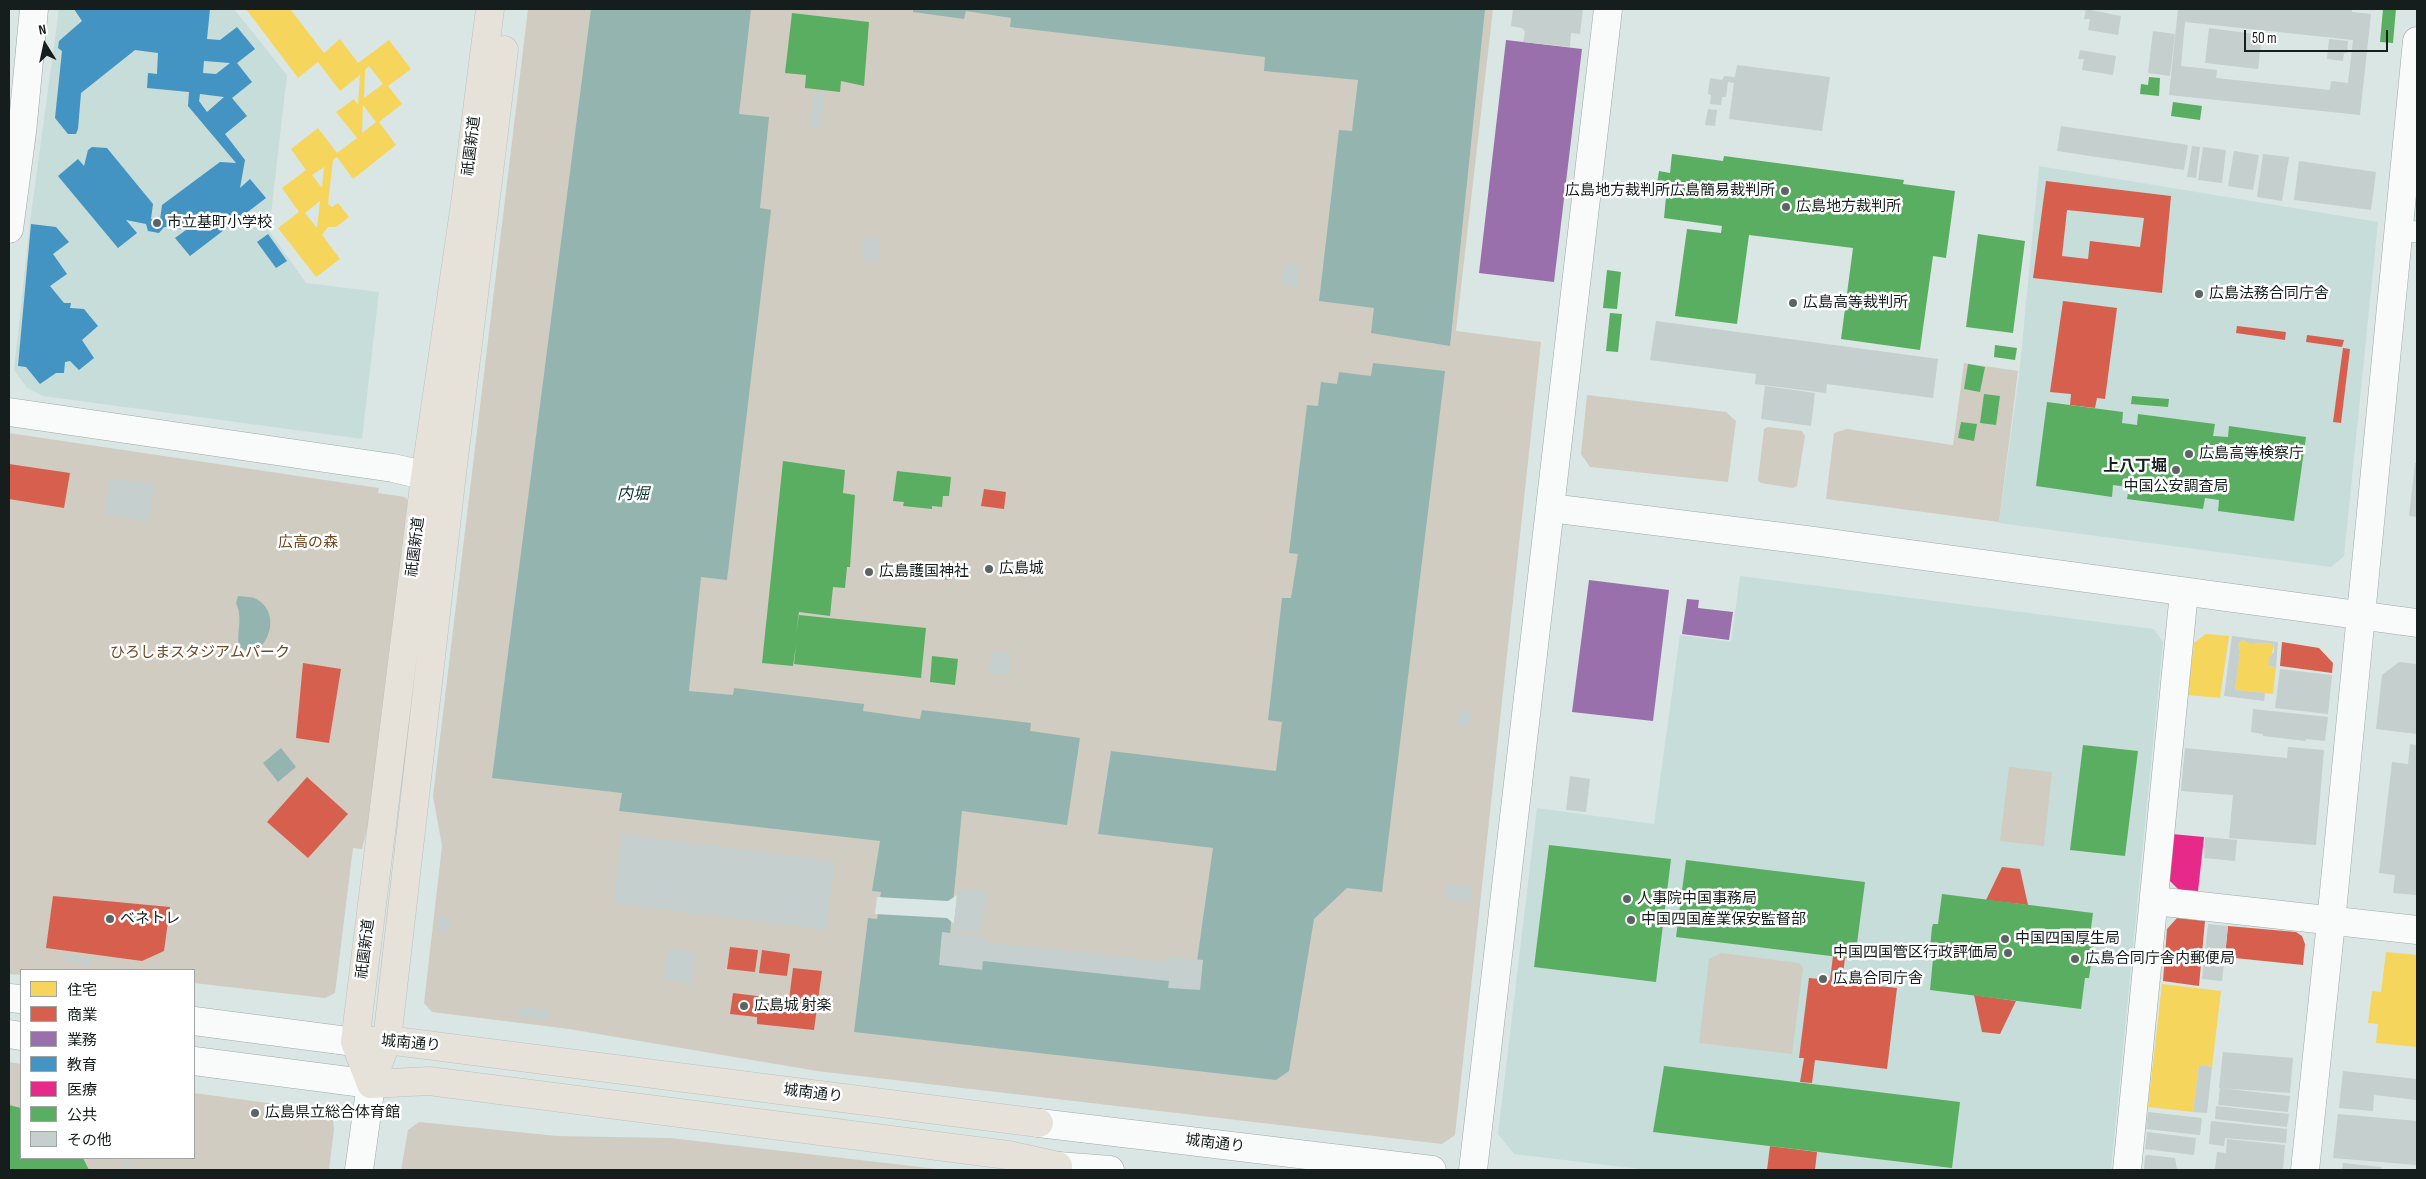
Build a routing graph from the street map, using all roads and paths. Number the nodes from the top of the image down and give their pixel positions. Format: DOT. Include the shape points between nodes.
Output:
graph roads {
  1 [pos="34,9"];
  2 [pos="490,9"];
  3 [pos="509,9"];
  4 [pos="1608,9"];
  5 [pos="2417,41"];
  6 [pos="9,229"];
  7 [pos="2408,231"];
  8 [pos="9,412"];
  9 [pos="438,480"];
  10 [pos="1550,508"];
  11 [pos="2184,592"];
  12 [pos="2360,615"];
  13 [pos="2417,623"];
  14 [pos="2155,901"];
  15 [pos="2332,922"];
  16 [pos="2417,930"];
  17 [pos="195,1021"];
  18 [pos="387,1040"];
  19 [pos="355,1042"];
  20 [pos="195,1062"];
  21 [pos="371,1084"];
  22 [pos="1039,1123"];
  23 [pos="1007,1163"];
  24 [pos="1058,1168"];
  25 [pos="359,1170"];
  26 [pos="1110,1170"];
  27 [pos="1432,1170"];
  28 [pos="1473,1170"];
  29 [pos="2127,1170"];
  30 [pos="2305,1170"];
  1 -- 6 [label="street"];
  2 -- 9 [label="highway, 祇園新道"];
  3 -- 9 [label="highway, 祇園新道"];
  4 -- 10 [label="street"];
  5 -- 7 [label="street"];
  7 -- 12 [label="street"];
  8 -- 9 [label="street" via="393,468"];
  9 -- 18 [label="highway, 祇園新道"];
  9 -- 19 [label="highway, 祇園新道"];
  10 -- 11 [label="street"];
  10 -- 28 [label="street"];
  11 -- 12 [label="street"];
  11 -- 14 [label="street"];
  12 -- 13 [label="street"];
  12 -- 15 [label="street"];
  14 -- 15 [label="street"];
  14 -- 29 [label="street"];
  15 -- 16 [label="street"];
  15 -- 30 [label="street"];
  17 -- 19 [label="street, 城南通り"];
  18 -- 19 [label="highway, 城南通り"];
  18 -- 21 [label="highway, 祇園新道"];
  18 -- 22 [label="highway, 城南通り"];
  19 -- 21 [label="highway, 祇園新道"];
  20 -- 21 [label="street"];
  21 -- 23 [label="highway" via="429,1081"];
  21 -- 25 [label="street"];
  22 -- 23 [label="highway"];
  22 -- 24 [label="highway"];
  22 -- 27 [label="street, 城南通り"];
  23 -- 24 [label="highway"];
  24 -- 26 [label="street"];
}
